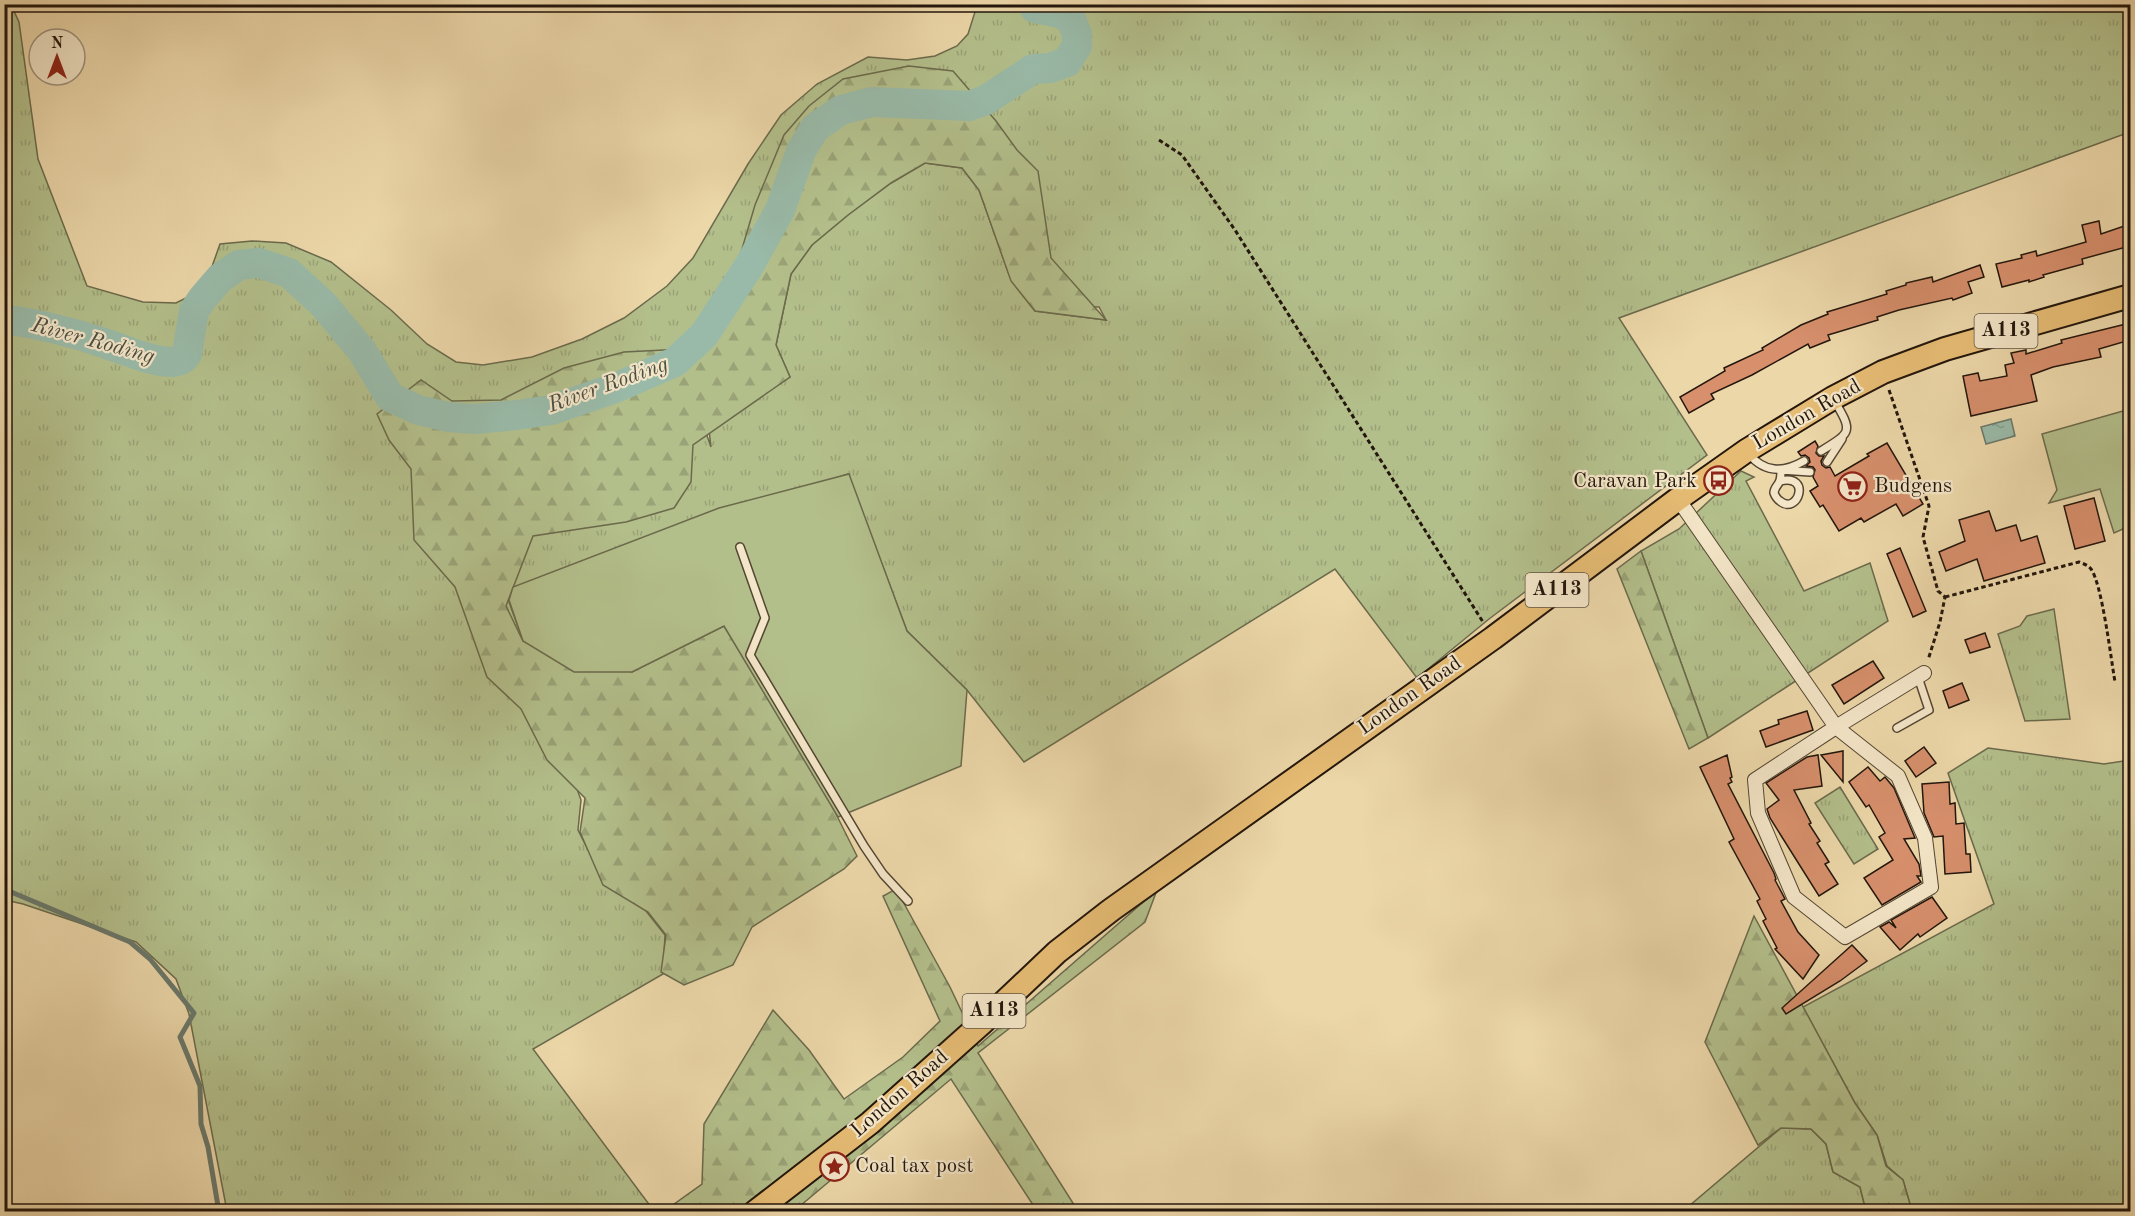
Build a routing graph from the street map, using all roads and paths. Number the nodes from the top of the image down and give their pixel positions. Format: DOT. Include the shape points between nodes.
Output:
graph roads {
  1 [pos="1159,141"];
  2 [pos="2130,296"];
  3 [pos="1883,372"];
  4 [pos="1833,398"];
  5 [pos="1844,437"];
  6 [pos="1746,451"];
  7 [pos="1821,451"];
  8 [pos="1804,461"];
  9 [pos="1827,462"];
  10 [pos="1781,471"];
  11 [pos="1810,472"];
  12 [pos="1780,481"];
  13 [pos="1678,499"];
  14 [pos="740,548"];
  15 [pos="1945,597"];
  16 [pos="1493,638"];
  17 [pos="1921,675"];
  18 [pos="2115,682"];
  19 [pos="1836,727"];
  20 [pos="1897,728"];
  21 [pos="908,901"];
  22 [pos="756,1211"];
  1 -- 16 [label="path" via="1182,155 1235,230"];
  2 -- 3 [label="main road, London Road / A113" via="1945,349"];
  3 -- 4 [label="main road, London Road / A113"];
  3 -- 15 [label="path" via="1929,506 1923,537 1938,591"];
  4 -- 5 [label="lane" via="1846,419"];
  4 -- 6 [label="main road, London Road / A113"];
  5 -- 7 [label="lane"];
  5 -- 9 [label="lane"];
  6 -- 10 [label="lane" via="1757,462"];
  6 -- 13 [label="main road, London Road / A113"];
  8 -- 10 [label="lane"];
  10 -- 11 [label="lane"];
  10 -- 12 [label="lane"];
  13 -- 16 [label="main road, London Road / A113"];
  13 -- 19 [label="street"];
  14 -- 21 [label="lane" via="765,618 750,655 864,846"];
  15 -- 17 [label="path"];
  15 -- 18 [label="path" via="2079,562 2087,565 2098,588"];
  16 -- 22 [label="main road, London Road / A113" via="1111,910 1057,952 870,1123"];
  17 -- 19 [label="street"];
  17 -- 20 [label="lane" via="1929,710"];
  19 -- 19 [label="street" via="1755,780 1758,813 1794,897 1845,938 1931,887 1925,838 1898,776"];
}
